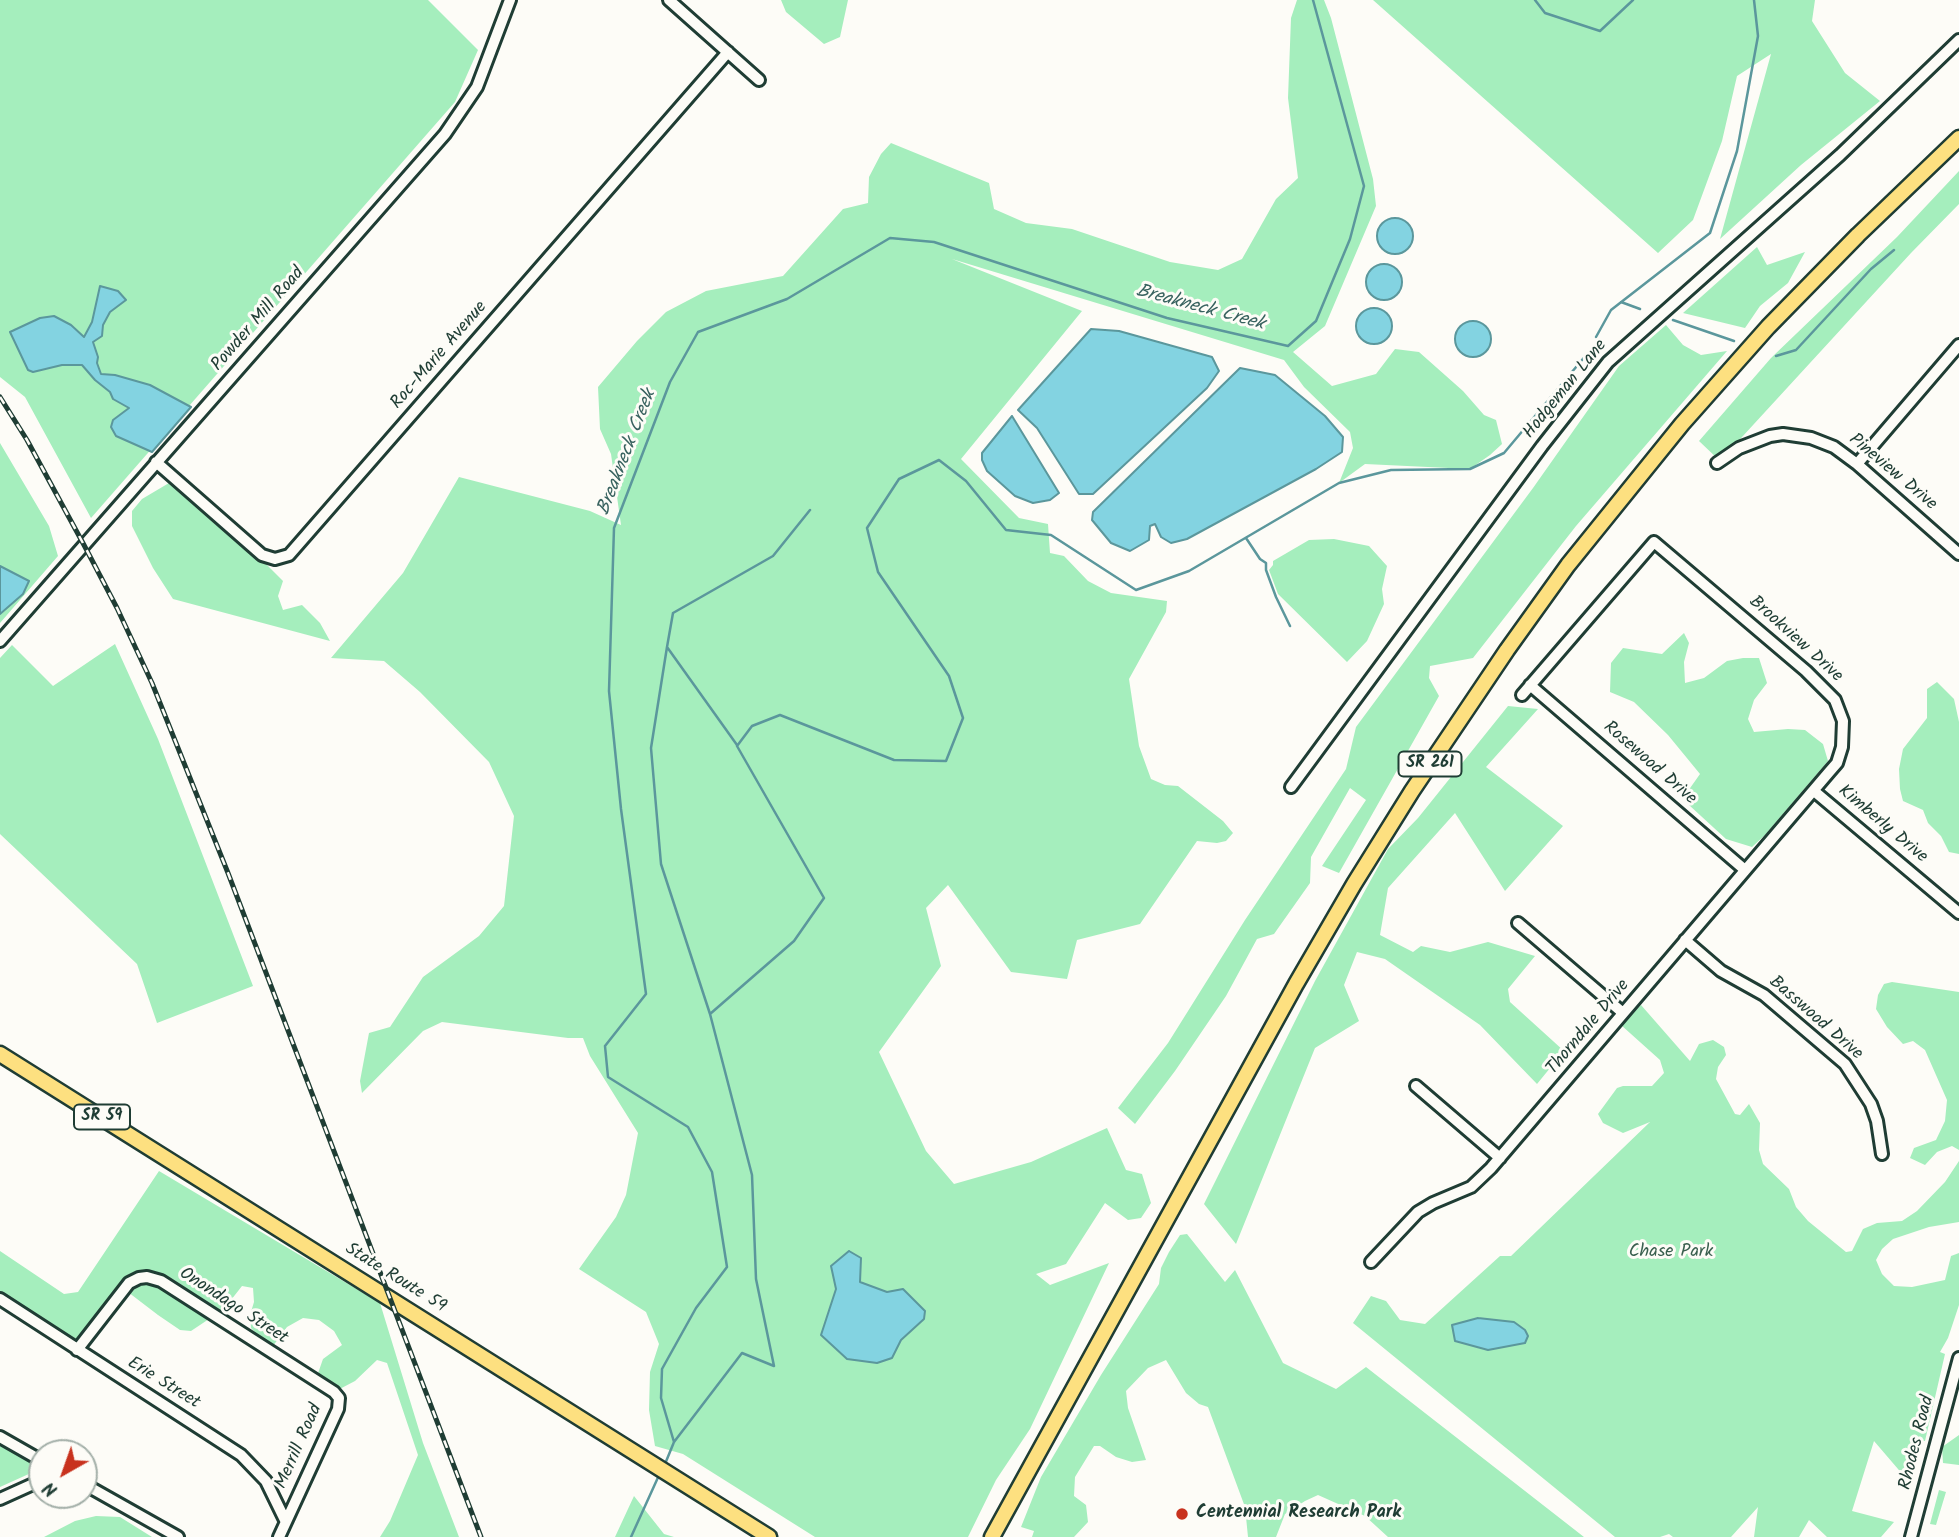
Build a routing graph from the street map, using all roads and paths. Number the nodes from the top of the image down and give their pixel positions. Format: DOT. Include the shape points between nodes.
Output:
graph roads {
  1 [pos="510,0"];
  2 [pos="669,0"];
  3 [pos="1959,40"];
  4 [pos="728,52"];
  5 [pos="759,80"];
  6 [pos="1959,138"];
  7 [pos="1959,345"];
  8 [pos="156,462"];
  9 [pos="1717,463"];
  10 [pos="1857,464"];
  11 [pos="1959,554"];
  12 [pos="0,641"];
  13 [pos="1531,685"];
  14 [pos="1522,695"];
  15 [pos="1291,787"];
  16 [pos="1814,791"];
  17 [pos="1745,870"];
  18 [pos="1959,913"];
  19 [pos="1518,923"];
  20 [pos="1685,940"];
  21 [pos="1623,1013"];
  22 [pos="0,1054"];
  23 [pos="1416,1086"];
  24 [pos="1882,1153"];
  25 [pos="1500,1158"];
  26 [pos="1371,1262"];
  27 [pos="0,1299"];
  28 [pos="77,1350"];
  29 [pos="1959,1358"];
  30 [pos="316,1380"];
  31 [pos="0,1437"];
  32 [pos="28,1453"];
  33 [pos="28,1486"];
  34 [pos="98,1492"];
  35 [pos="0,1499"];
  36 [pos="285,1520"];
  37 [pos="178,1537"];
  38 [pos="279,1537"];
  39 [pos="769,1537"];
  40 [pos="992,1537"];
  41 [pos="1911,1537"];
  1 -- 8 [label="street, Powder Mill Road" via="477,87 458,117"];
  2 -- 4 [label="street"];
  3 -- 15 [label="street, Hodgeman Lane" via="1850,146 1594,377"];
  4 -- 5 [label="street"];
  4 -- 8 [label="street, Roc-Marie Avenue" via="289,555 275,559 262,555"];
  6 -- 40 [label="main road, SR 261" via="1768,327 1690,415 1568,565 1507,650 1354,884"];
  7 -- 10 [label="street"];
  8 -- 12 [label="street, Powder Mill Road"];
  9 -- 10 [label="street, Pineview Drive" via="1754,441 1783,434 1823,442"];
  10 -- 11 [label="street, Pineview Drive"];
  13 -- 14 [label="street"];
  13 -- 16 [label="street, Brookview Drive" via="1654,542 1835,700 1843,721 1842,747 1837,763"];
  13 -- 17 [label="street, Rosewood Drive"];
  16 -- 17 [label="street, Thorndale Drive"];
  16 -- 18 [label="street, Kimberly Drive"];
  17 -- 20 [label="street, Thorndale Drive"];
  19 -- 21 [label="street"];
  20 -- 21 [label="street, Thorndale Drive"];
  20 -- 24 [label="street, Basswood Drive" via="1721,971 1764,995 1845,1064 1871,1104"];
  21 -- 25 [label="street, Thorndale Drive"];
  22 -- 39 [label="main road, State Route 59 / SR 59"];
  23 -- 25 [label="street"];
  25 -- 26 [label="street, Thorndale Drive" via="1471,1187 1418,1212"];
  27 -- 28 [label="street, Erie Street"];
  28 -- 30 [label="street, Onondago Street" via="129,1283 147,1277 161,1281"];
  28 -- 36 [label="street, Erie Street" via="241,1455 266,1481"];
  29 -- 41 [label="street, Rhodes Road"];
  30 -- 36 [label="street, Merrill Road" via="339,1398 338,1409"];
  31 -- 32 [label="street"];
  33 -- 35 [label="street"];
  34 -- 37 [label="street"];
  36 -- 38 [label="street, Merrill Road"];
}
